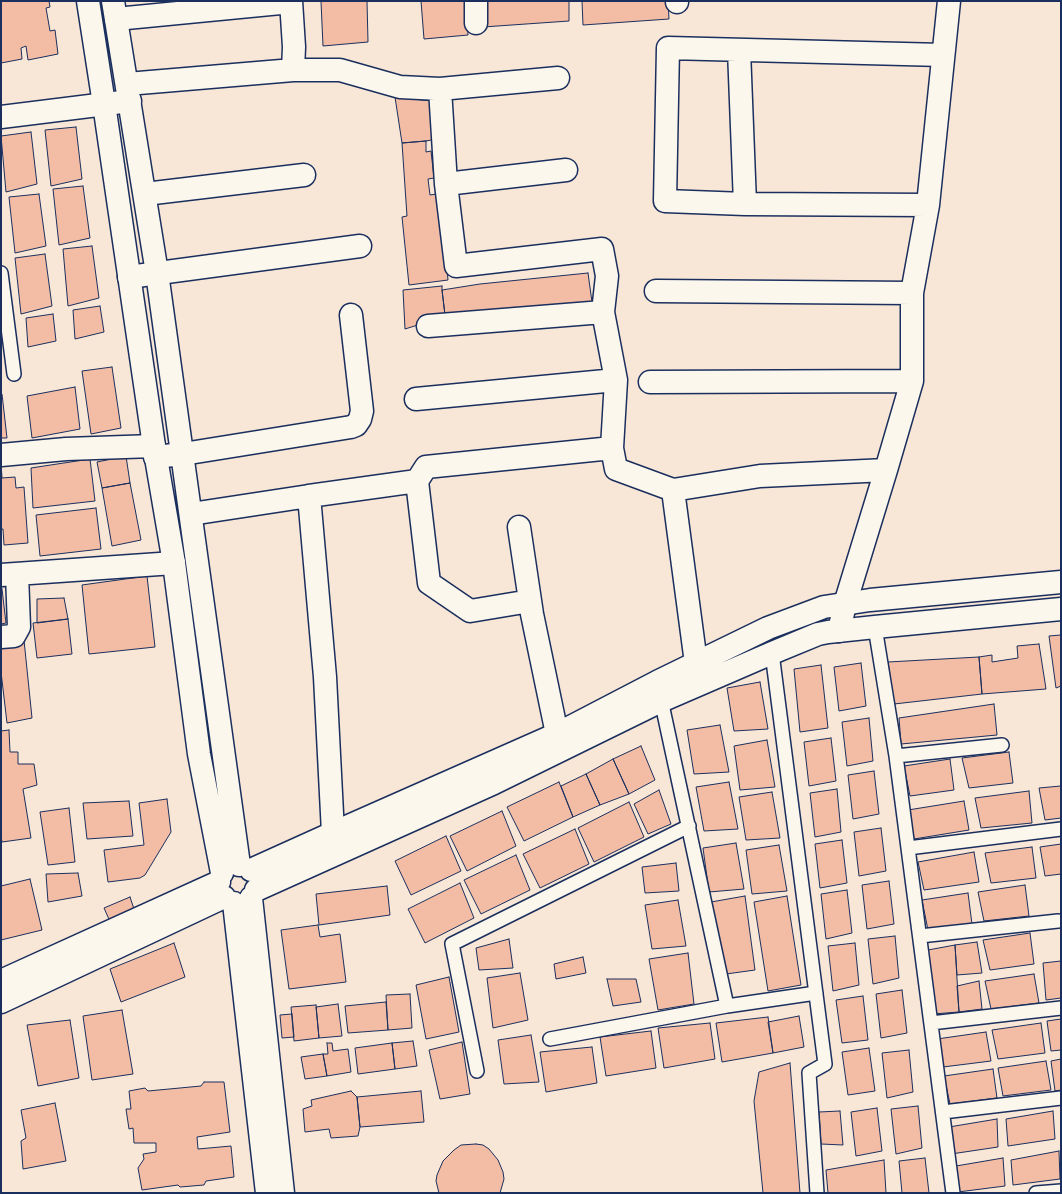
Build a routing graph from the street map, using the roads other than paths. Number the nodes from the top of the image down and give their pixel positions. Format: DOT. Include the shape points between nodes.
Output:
graph roads {
  1 [pos="88,1"];
  2 [pos="476,1"];
  3 [pos="949,1"];
  4 [pos="291,2"];
  5 [pos="115,10"];
  6 [pos="476,24"];
  7 [pos="739,50"];
  8 [pos="944,55"];
  9 [pos="293,70"];
  10 [pos="558,78"];
  11 [pos="440,89"];
  12 [pos="129,92"];
  13 [pos="104,104"];
  14 [pos="1,117"];
  15 [pos="566,170"];
  16 [pos="304,175"];
  17 [pos="446,184"];
  18 [pos="145,194"];
  19 [pos="745,204"];
  20 [pos="928,205"];
  21 [pos="360,246"];
  22 [pos="1,273"];
  23 [pos="157,273"];
  24 [pos="129,277"];
  25 [pos="656,291"];
  26 [pos="912,293"];
  27 [pos="603,312"];
  28 [pos="351,315"];
  29 [pos="428,326"];
  30 [pos="14,374"];
  31 [pos="616,380"];
  32 [pos="912,381"];
  33 [pos="650,382"];
  34 [pos="416,399"];
  35 [pos="612,448"];
  36 [pos="155,451"];
  37 [pos="182,454"];
  38 [pos="1,455"];
  39 [pos="886,470"];
  40 [pos="417,481"];
  41 [pos="673,490"];
  42 [pos="309,496"];
  43 [pos="191,514"];
  44 [pos="518,527"];
  45 [pos="174,563"];
  46 [pos="9,575"];
  47 [pos="1061,582"];
  48 [pos="530,601"];
  49 [pos="845,604"];
  50 [pos="1061,609"];
  51 [pos="875,627"];
  52 [pos="839,631"];
  53 [pos="1,637"];
  54 [pos="772,652"];
  55 [pos="696,663"];
  56 [pos="659,692"];
  57 [pos="557,734"];
  58 [pos="1002,745"];
  59 [pos="896,756"];
  60 [pos="689,826"];
  61 [pos="1061,829"];
  62 [pos="333,833"];
  63 [pos="908,848"];
  64 [pos="237,885"];
  65 [pos="1058,921"];
  66 [pos="920,936"];
  67 [pos="1,981"];
  68 [pos="816,993"];
  69 [pos="1,1002"];
  70 [pos="727,1006"];
  71 [pos="1061,1008"];
  72 [pos="931,1023"];
  73 [pos="550,1039"];
  74 [pos="478,1071"];
  75 [pos="1061,1098"];
  76 [pos="943,1112"];
  77 [pos="1061,1191"];
  78 [pos="267,1193"];
  79 [pos="283,1193"];
  80 [pos="817,1193"];
  81 [pos="953,1193"];
  82 [pos="1036,1193"];
  1 -- 13 [label="street"];
  2 -- 6 [label="street"];
  3 -- 8 [label="street"];
  4 -- 5 [label="street"];
  4 -- 9 [label="street"];
  5 -- 12 [label="street"];
  7 -- 8 [label="street"];
  7 -- 19 [label="street"];
  7 -- 19 [label="street" via="668,48 665,201"];
  8 -- 20 [label="street"];
  9 -- 11 [label="street" via="340,70 400,87"];
  9 -- 12 [label="street"];
  10 -- 11 [label="street"];
  11 -- 17 [label="street"];
  12 -- 13 [label="street"];
  12 -- 18 [label="street"];
  13 -- 14 [label="street"];
  13 -- 24 [label="street"];
  15 -- 17 [label="street"];
  16 -- 18 [label="street"];
  17 -- 27 [label="street" via="456,266 602,249 607,276"];
  18 -- 23 [label="street"];
  19 -- 20 [label="street"];
  20 -- 26 [label="street"];
  21 -- 23 [label="street"];
  22 -- 30 [label="lane"];
  23 -- 24 [label="street"];
  23 -- 37 [label="street"];
  24 -- 36 [label="street"];
  25 -- 26 [label="street"];
  26 -- 32 [label="street"];
  27 -- 29 [label="street"];
  27 -- 31 [label="street"];
  28 -- 37 [label="street" via="362,411 356,425"];
  31 -- 34 [label="street"];
  31 -- 35 [label="street"];
  32 -- 33 [label="street"];
  32 -- 39 [label="street"];
  35 -- 40 [label="street" via="426,467"];
  35 -- 41 [label="street" via="616,469"];
  36 -- 37 [label="street"];
  36 -- 38 [label="street" via="66,449"];
  36 -- 45 [label="street"];
  37 -- 43 [label="street"];
  39 -- 41 [label="street" via="760,476"];
  39 -- 49 [label="street"];
  40 -- 42 [label="street"];
  40 -- 48 [label="street" via="429,583 470,611"];
  41 -- 55 [label="street"];
  42 -- 43 [label="street"];
  42 -- 62 [label="street" via="325,677"];
  43 -- 64 [label="street"];
  44 -- 48 [label="street"];
  45 -- 46 [label="street"];
  45 -- 64 [label="street" via="199,754"];
  46 -- 53 [label="street" via="19,627 14,636"];
  47 -- 49 [label="street"];
  48 -- 57 [label="street"];
  49 -- 52 [label="street"];
  49 -- 55 [label="street" via="824,607 768,628"];
  50 -- 51 [label="street"];
  51 -- 52 [label="street"];
  51 -- 59 [label="lane"];
  52 -- 54 [label="street" via="818,634"];
  54 -- 56 [label="street"];
  54 -- 68 [label="lane"];
  55 -- 56 [label="street"];
  56 -- 57 [label="street"];
  56 -- 60 [label="lane"];
  56 -- 64 [label="street" via="494,783"];
  57 -- 62 [label="street"];
  58 -- 59 [label="lane"];
  59 -- 63 [label="lane"];
  60 -- 70 [label="lane"];
  60 -- 74 [label="lane" via="452,944"];
  61 -- 63 [label="lane"];
  62 -- 64 [label="street"];
  63 -- 66 [label="lane"];
  64 -- 67 [label="street"];
  64 -- 69 [label="street"];
  64 -- 78 [label="street"];
  64 -- 79 [label="street"];
  65 -- 66 [label="lane"];
  66 -- 72 [label="lane"];
  68 -- 70 [label="lane"];
  68 -- 80 [label="lane" via="825,1064 809,1073"];
  70 -- 73 [label="lane"];
  71 -- 72 [label="lane"];
  72 -- 76 [label="lane"];
  75 -- 76 [label="lane"];
  76 -- 81 [label="lane"];
  77 -- 82 [label="lane"];
}
